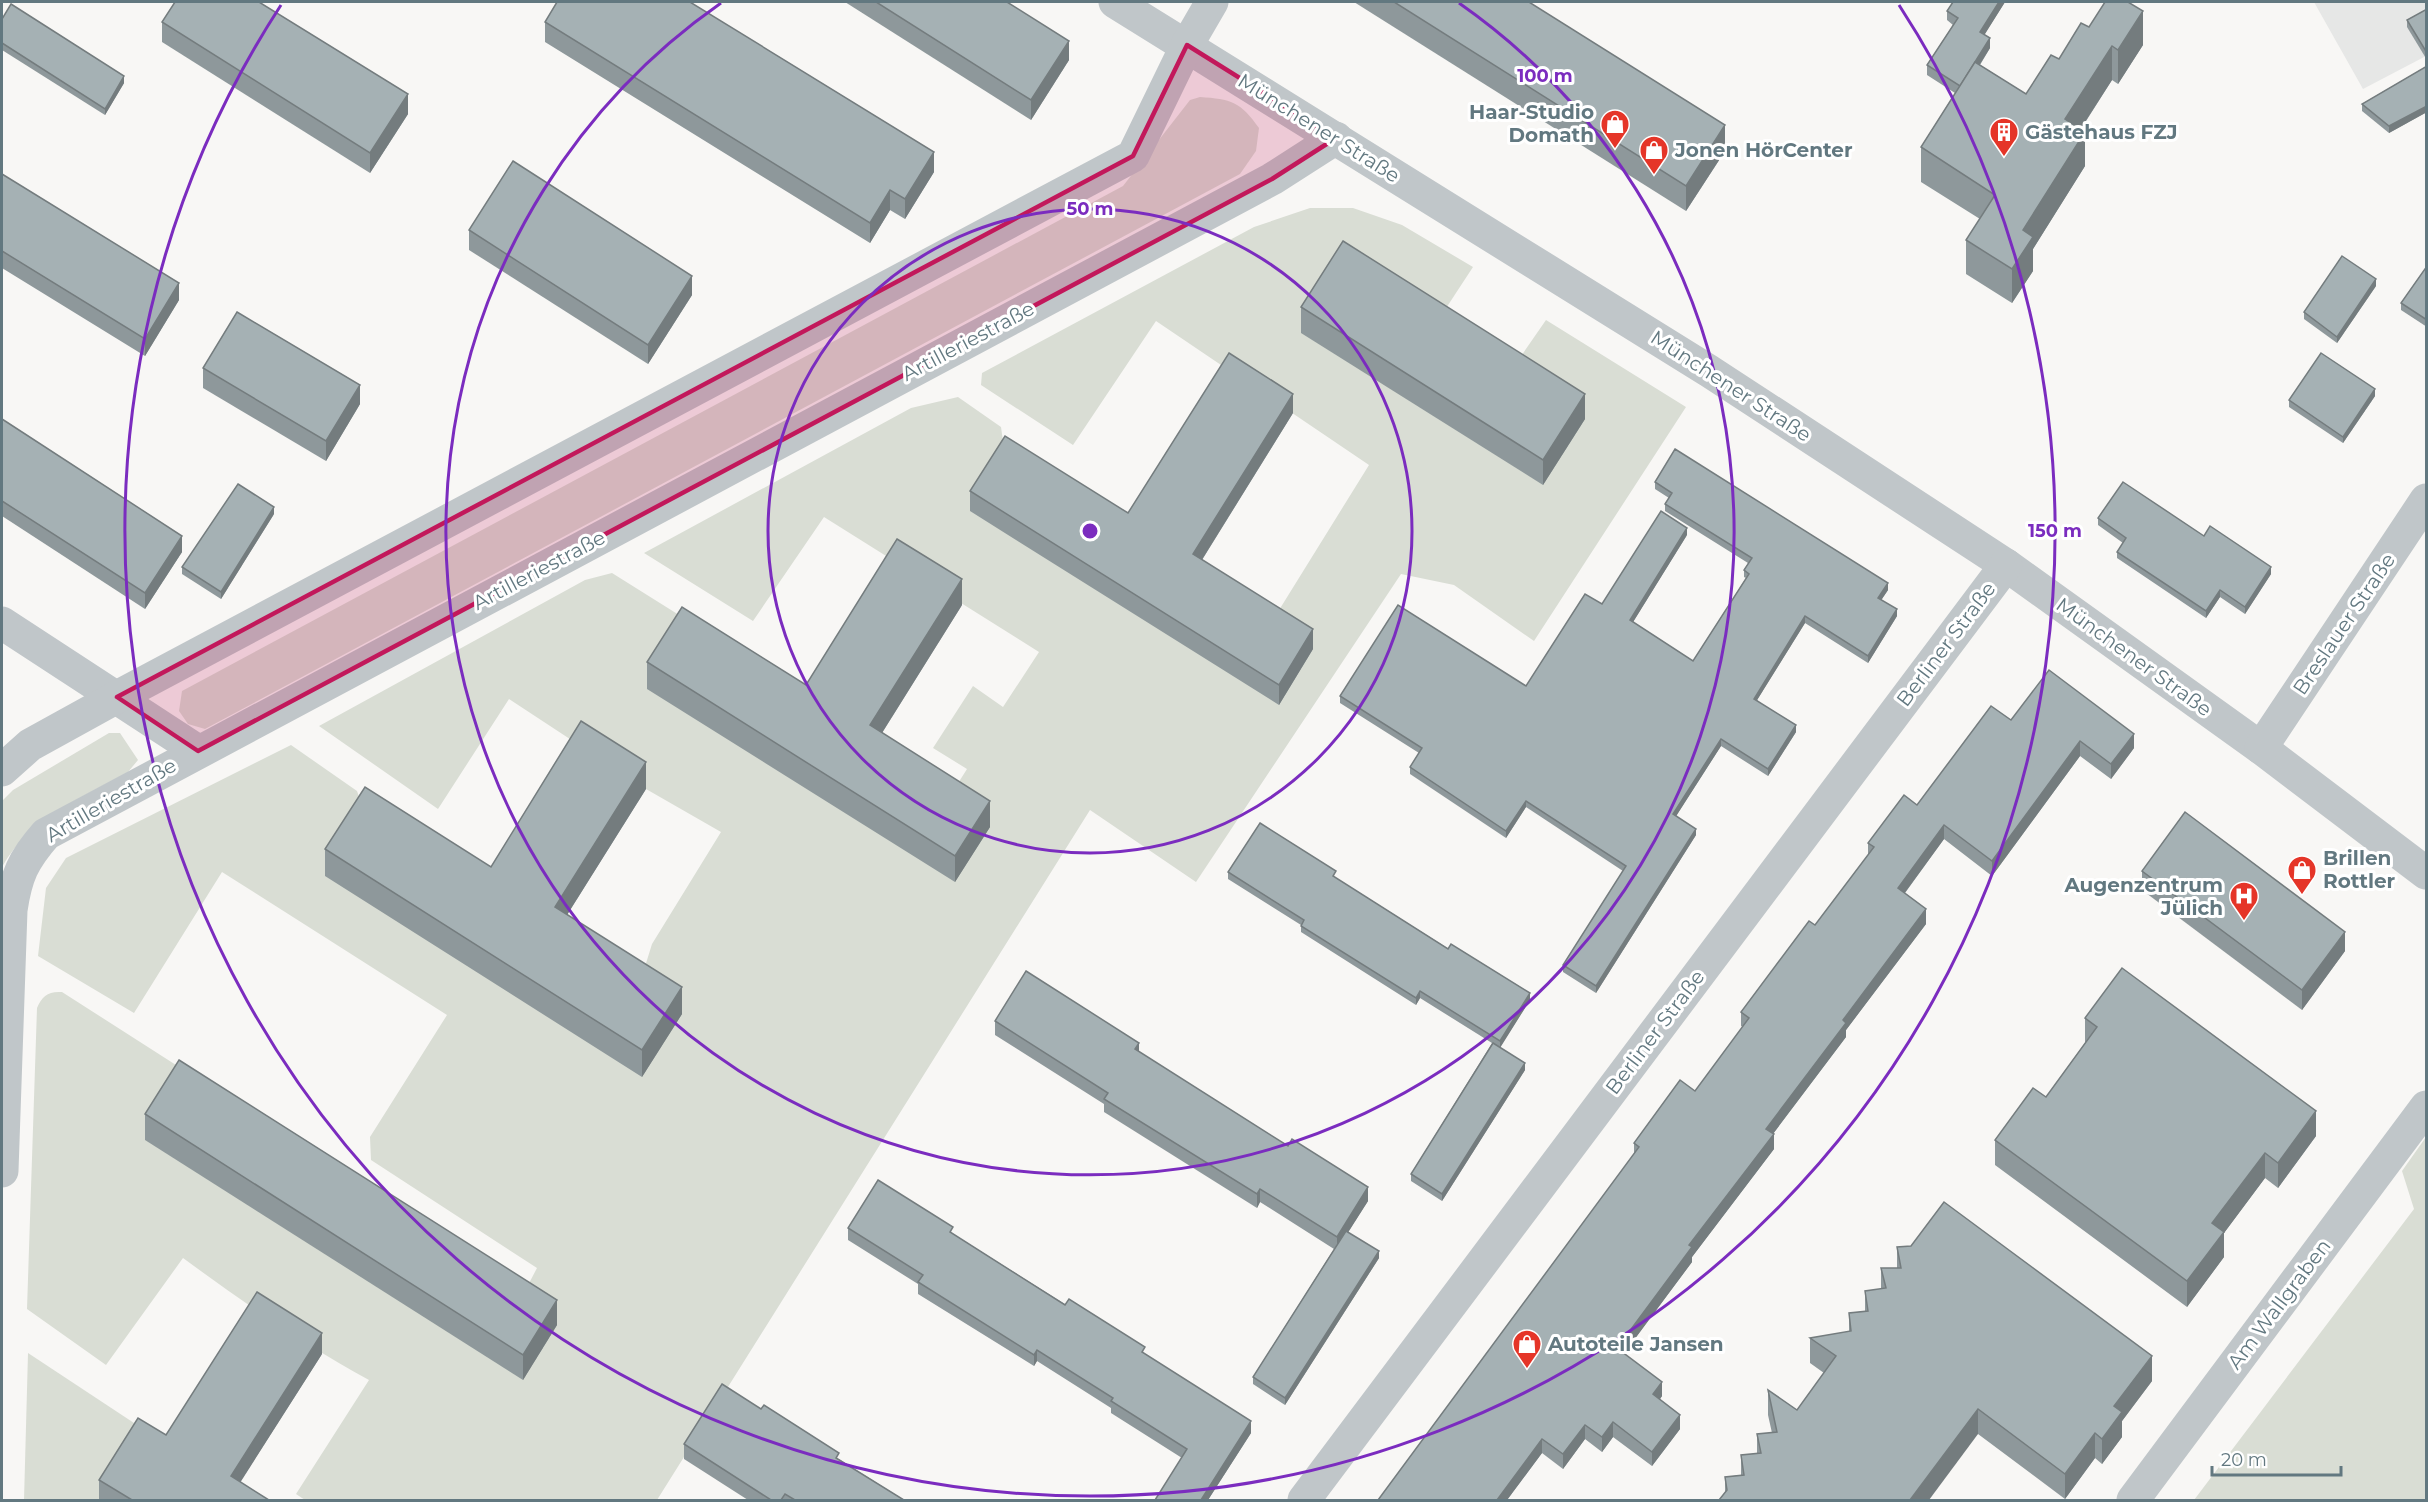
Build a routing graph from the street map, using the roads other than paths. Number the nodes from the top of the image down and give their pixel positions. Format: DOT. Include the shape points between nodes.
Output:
graph roads {
  1 [pos="1115,2"];
  2 [pos="1212,2"];
  3 [pos="1187,45"];
  4 [pos="1336,138"];
  5 [pos="2427,500"];
  6 [pos="2006,565"];
  7 [pos="2,623"];
  8 [pos="117,697"];
  9 [pos="2261,748"];
  10 [pos="198,751"];
  11 [pos="2,770"];
  12 [pos="2427,873"];
  13 [pos="2427,1107"];
  14 [pos="2,1171"];
  15 [pos="1304,1500"];
  16 [pos="2133,1500"];
  1 -- 3 [label="street, Münchener Straße"];
  2 -- 3 [label="street"];
  3 -- 4 [label="street, Münchener Straße"];
  3 -- 8 [label="street" via="1133,156"];
  4 -- 6 [label="street, Münchener Straße" via="1709,370"];
  4 -- 10 [label="street, Artilleriestraße" via="1272,179"];
  5 -- 9 [label="street, Breslauer Straße"];
  6 -- 9 [label="street, Münchener Straße"];
  6 -- 15 [label="street, Berliner Straße"];
  7 -- 8 [label="street"];
  8 -- 10 [label="street"];
  8 -- 11 [label="street" via="30,745"];
  9 -- 12 [label="street, Münchener Straße"];
  10 -- 14 [label="street, Artilleriestraße" via="46,834 27,856 15,882 11,910"];
  13 -- 16 [label="street, Am Wallgraben"];
}
